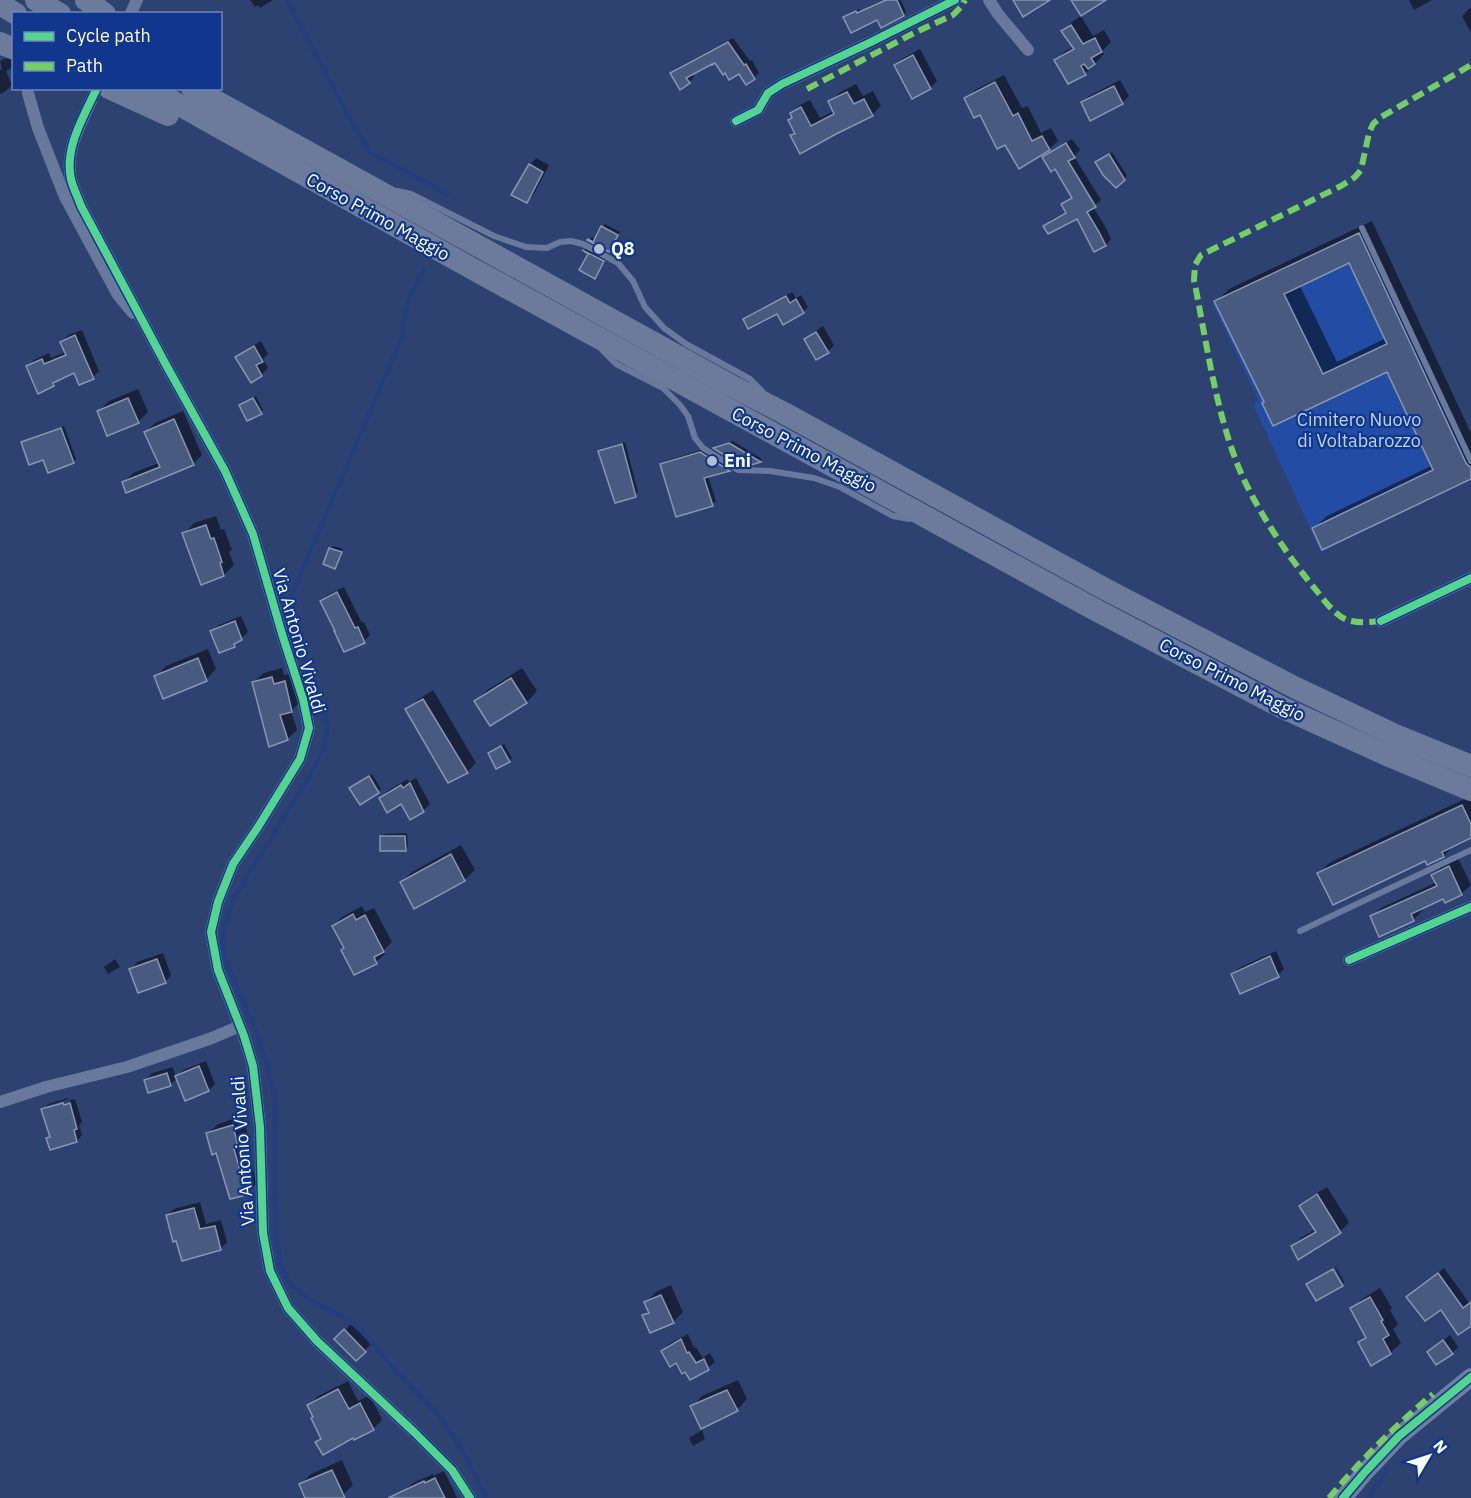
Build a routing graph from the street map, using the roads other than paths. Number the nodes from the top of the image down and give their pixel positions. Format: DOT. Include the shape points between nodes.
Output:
graph roads {
  1 [pos="36,0"];
  2 [pos="86,0"];
  3 [pos="955,0"];
  4 [pos="989,0"];
  5 [pos="0,4"];
  6 [pos="13,12"];
  7 [pos="57,12"];
  8 [pos="102,12"];
  9 [pos="1028,50"];
  10 [pos="152,90"];
  11 [pos="196,90"];
  12 [pos="209,90"];
  13 [pos="28,93"];
  14 [pos="100,94"];
  15 [pos="736,121"];
  16 [pos="256,124"];
  17 [pos="299,173"];
  18 [pos="365,184"];
  19 [pos="1362,228"];
  20 [pos="143,321"];
  21 [pos="576,325"];
  22 [pos="784,413"];
  23 [pos="1471,461"];
  24 [pos="940,524"];
  25 [pos="1471,578"];
  26 [pos="1381,621"];
  27 [pos="1471,766"];
  28 [pos="1471,790"];
  29 [pos="1471,850"];
  30 [pos="1471,907"];
  31 [pos="1300,931"];
  32 [pos="1349,960"];
  33 [pos="240,1026"];
  34 [pos="0,1102"];
  35 [pos="1471,1377"];
  36 [pos="470,1498"];
  37 [pos="1343,1498"];
  1 -- 7 [label="highway"];
  2 -- 8 [label="highway"];
  3 -- 15 [label="street" via="782,84 768,93 758,110"];
  4 -- 9 [label="street"];
  5 -- 6 [label="highway"];
  10 -- 17 [label="highway, Corso Primo Maggio"];
  11 -- 16 [label="highway, Corso Primo Maggio"];
  12 -- 16 [label="highway"];
  13 -- 20 [label="street" via="65,197 118,295 130,312"];
  14 -- 17 [label="highway" via="172,116 243,155"];
  14 -- 20 [label="street, Via Antonio Vivaldi" via="75,137 70,157 71,178 81,206"];
  16 -- 18 [label="highway, Corso Primo Maggio"];
  17 -- 21 [label="highway, Corso Primo Maggio"];
  18 -- 22 [label="highway, Corso Primo Maggio"];
  18 -- 22 [label="lane" via="411,194 526,248 547,248 572,241 584,244 618,263 633,280 645,307 664,328 750,378"];
  19 -- 23 [label="lane"];
  20 -- 33 [label="street, Via Antonio Vivaldi" via="225,471 253,534 309,728 300,759 233,864 211,932 218,970"];
  21 -- 24 [label="highway, Corso Primo Maggio"];
  21 -- 24 [label="lane" via="616,364 663,388 688,416 703,448 738,470 814,478 840,487 893,516"];
  22 -- 27 [label="highway, Corso Primo Maggio" via="1105,589 1296,688"];
  24 -- 28 [label="highway, Corso Primo Maggio" via="1282,708"];
  25 -- 26 [label="street"];
  29 -- 31 [label="lane"];
  30 -- 32 [label="street"];
  33 -- 34 [label="street" via="126,1067"];
  33 -- 36 [label="street, Via Antonio Vivaldi" via="253,1066 260,1127 263,1233 270,1271 283,1299 317,1341 452,1470"];
  35 -- 37 [label="street" via="1399,1436"];
}
